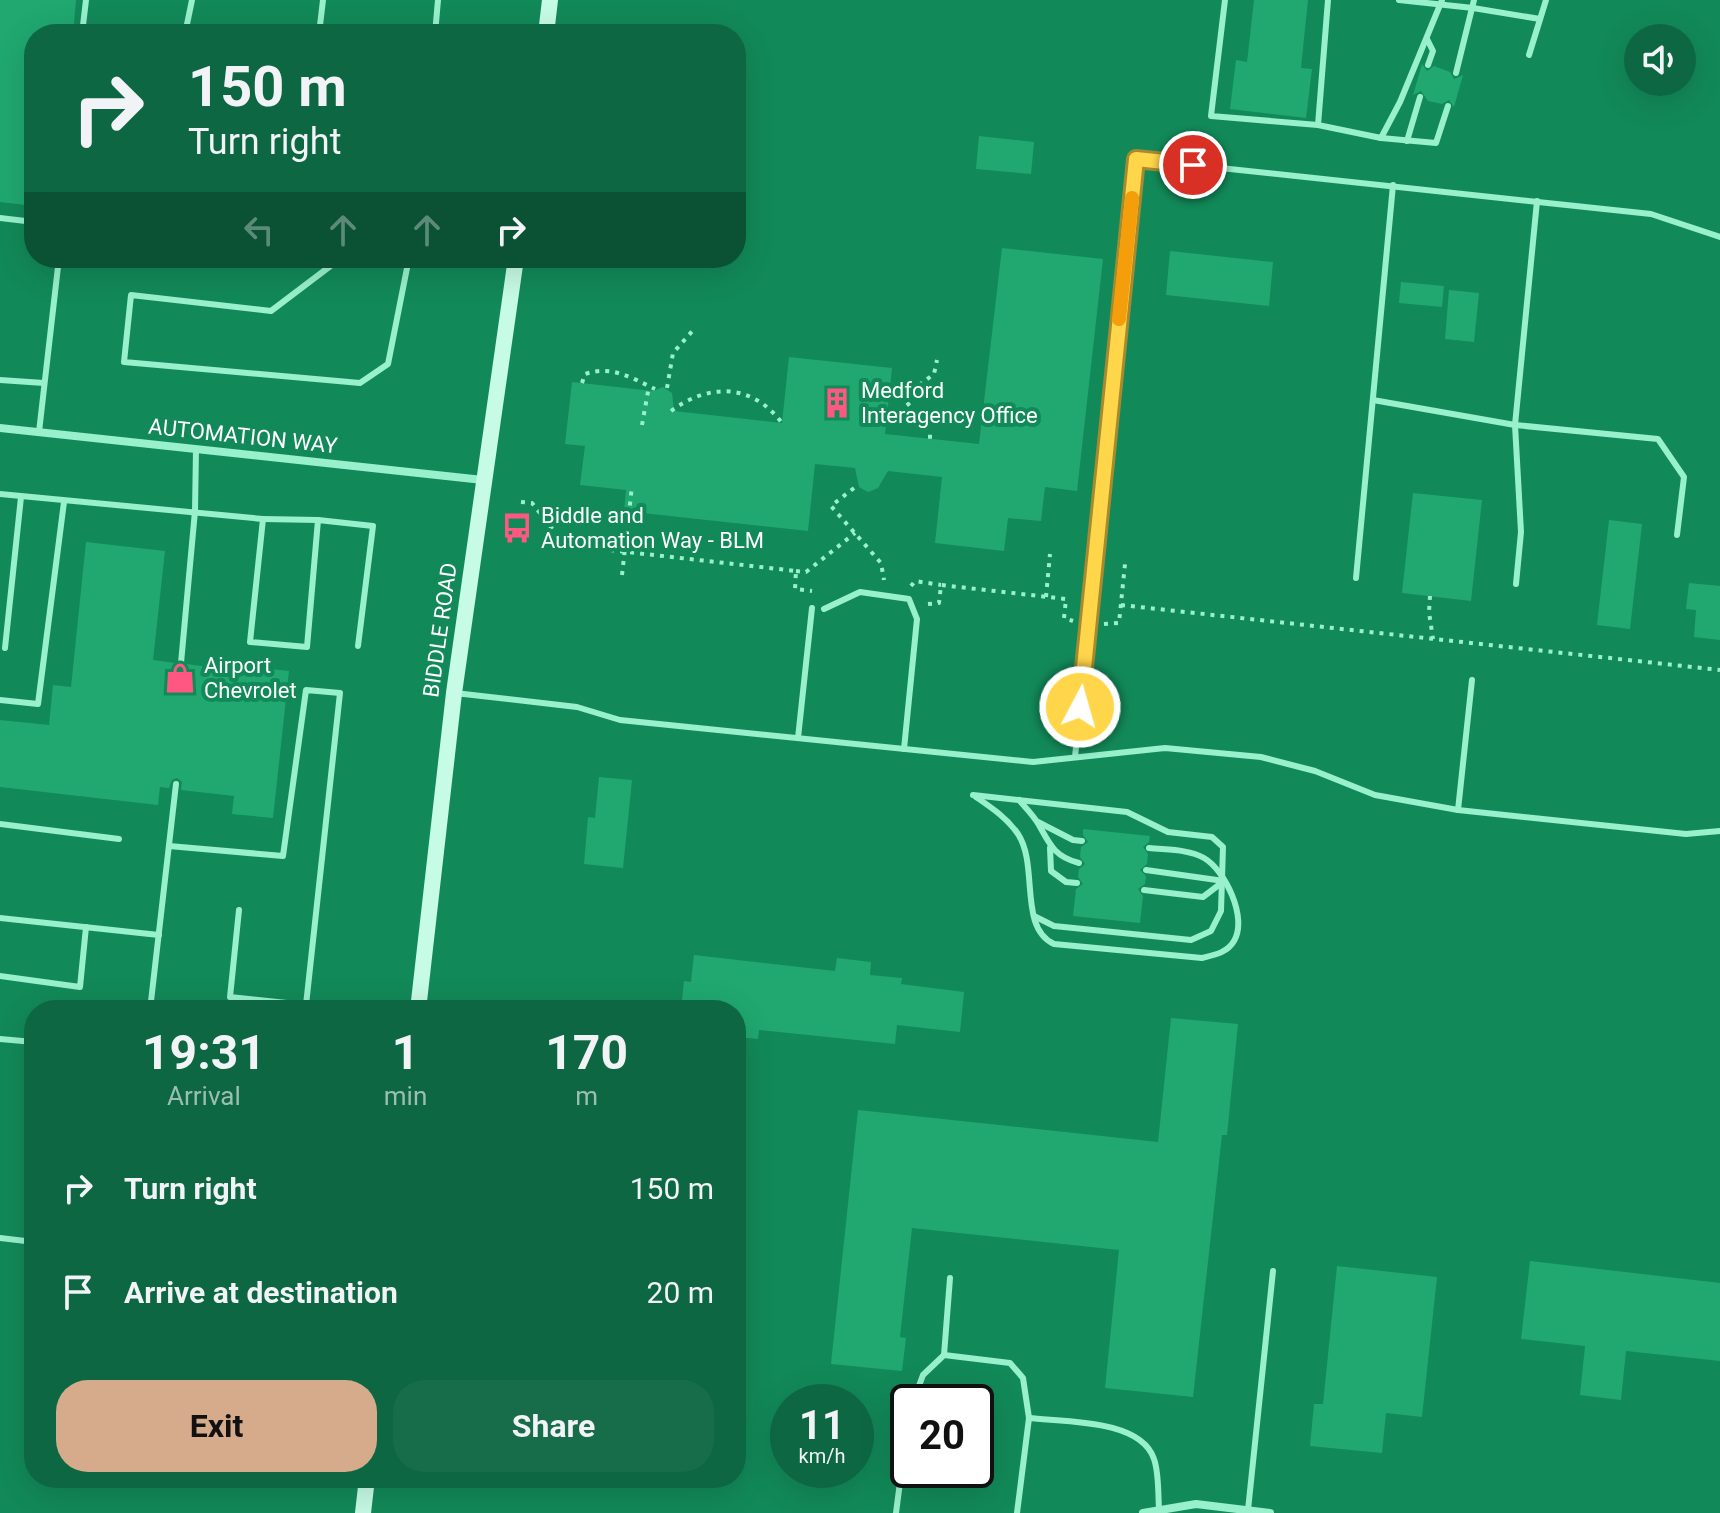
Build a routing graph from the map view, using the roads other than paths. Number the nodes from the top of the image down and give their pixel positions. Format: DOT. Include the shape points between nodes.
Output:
graph roads {
  1 [pos="86,0"];
  2 [pos="192,0"];
  3 [pos="323,0"];
  4 [pos="438,0"];
  5 [pos="550,0"];
  6 [pos="1225,0"];
  7 [pos="1328,0"];
  8 [pos="1399,0"];
  9 [pos="1546,0"];
  10 [pos="1442,2"];
  11 [pos="1473,4"];
  12 [pos="1540,19"];
  13 [pos="83,24"];
  14 [pos="187,24"];
  15 [pos="320,24"];
  16 [pos="436,24"];
  17 [pos="547,24"];
  18 [pos="1427,39"];
  19 [pos="1529,55"];
  20 [pos="1428,65"];
  21 [pos="1456,73"];
  22 [pos="1420,97"];
  23 [pos="1448,106"];
  24 [pos="1318,125"];
  25 [pos="1381,138"];
  26 [pos="1407,141"];
  27 [pos="1393,185"];
  28 [pos="1537,201"];
  29 [pos="0,218"];
  30 [pos="24,221"];
  31 [pos="1720,237"];
  32 [pos="58,268"];
  33 [pos="328,268"];
  34 [pos="407,268"];
  35 [pos="515,268"];
  36 [pos="0,380"];
  37 [pos="44,383"];
  38 [pos="1373,400"];
  39 [pos="1515,425"];
  40 [pos="0,428"];
  41 [pos="39,432"];
  42 [pos="196,449"];
  43 [pos="483,480"];
  44 [pos="0,494"];
  45 [pos="21,497"];
  46 [pos="64,502"];
  47 [pos="195,511"];
  48 [pos="263,519"];
  49 [pos="318,520"];
  50 [pos="1677,535"];
  51 [pos="1356,578"];
  52 [pos="1516,584"];
  53 [pos="812,608"];
  54 [pos="824,609"];
  55 [pos="358,646"];
  56 [pos="5,648"];
  57 [pos="181,663"];
  58 [pos="1472,680"];
  59 [pos="454,693"];
  60 [pos="0,700"];
  61 [pos="798,738"];
  62 [pos="904,749"];
  63 [pos="1075,757"];
  64 [pos="176,784"];
  65 [pos="1019,800"];
  66 [pos="1458,810"];
  67 [pos="1038,822"];
  68 [pos="0,824"];
  69 [pos="1720,831"];
  70 [pos="119,839"];
  71 [pos="1082,841"];
  72 [pos="169,846"];
  73 [pos="1050,848"];
  74 [pos="1149,848"];
  75 [pos="1079,863"];
  76 [pos="1146,870"];
  77 [pos="1224,881"];
  78 [pos="1077,883"];
  79 [pos="1144,890"];
  80 [pos="239,910"];
  81 [pos="1034,916"];
  82 [pos="0,918"];
  83 [pos="86,927"];
  84 [pos="159,935"];
  85 [pos="0,976"];
  86 [pos="151,1000"];
  87 [pos="258,1000"];
  88 [pos="307,1000"];
  89 [pos="419,1000"];
  90 [pos="0,1039"];
  91 [pos="24,1041"];
  92 [pos="0,1238"];
  93 [pos="24,1241"];
  94 [pos="1273,1271"];
  95 [pos="950,1278"];
  96 [pos="944,1355"];
  97 [pos="920,1384"];
  98 [pos="1029,1418"];
  99 [pos="366,1488"];
  100 [pos="899,1488"];
  101 [pos="1159,1509"];
  102 [pos="1248,1510"];
  103 [pos="363,1513"];
  104 [pos="896,1513"];
  105 [pos="1017,1513"];
  106 [pos="1143,1513"];
  107 [pos="1270,1513"];
  1 -- 13 [label="lane"];
  2 -- 14 [label="lane"];
  3 -- 15 [label="lane"];
  4 -- 16 [label="lane"];
  5 -- 17 [label="main road"];
  6 -- 24 [label="lane" via="1211,116"];
  7 -- 24 [label="lane"];
  8 -- 10 [label="lane"];
  9 -- 12 [label="lane"];
  10 -- 11 [label="lane"];
  10 -- 18 [label="lane"];
  11 -- 12 [label="lane"];
  11 -- 21 [label="lane"];
  12 -- 19 [label="lane"];
  18 -- 20 [label="lane" via="1433,51"];
  18 -- 25 [label="lane"];
  22 -- 26 [label="lane"];
  23 -- 26 [label="lane" via="1436,143"];
  24 -- 25 [label="lane"];
  25 -- 26 [label="lane"];
  27 -- 28 [label="lane"];
  27 -- 38 [label="lane"];
  27 -- 63 [label="lane" via="1136,159"];
  28 -- 31 [label="lane" via="1651,214"];
  28 -- 39 [label="lane"];
  29 -- 30 [label="lane"];
  32 -- 37 [label="lane"];
  33 -- 34 [label="lane" via="271,311 131,295 124,362 360,383 388,364"];
  35 -- 43 [label="main road, BIDDLE ROAD"];
  36 -- 37 [label="lane"];
  37 -- 41 [label="lane"];
  38 -- 39 [label="lane"];
  38 -- 51 [label="lane"];
  39 -- 50 [label="lane" via="1658,439 1684,477"];
  39 -- 52 [label="lane" via="1521,532"];
  40 -- 41 [label="street, AUTOMATION WAY"];
  41 -- 42 [label="street, AUTOMATION WAY"];
  42 -- 43 [label="street, AUTOMATION WAY"];
  42 -- 47 [label="lane"];
  43 -- 59 [label="main road, BIDDLE ROAD"];
  44 -- 45 [label="lane"];
  45 -- 46 [label="lane"];
  45 -- 56 [label="lane"];
  46 -- 47 [label="lane"];
  46 -- 60 [label="lane" via="38,704"];
  47 -- 48 [label="lane"];
  47 -- 57 [label="lane"];
  48 -- 49 [label="lane"];
  48 -- 49 [label="lane" via="250,642 307,647"];
  49 -- 55 [label="lane" via="373,526"];
  53 -- 61 [label="lane"];
  54 -- 62 [label="lane" via="860,592 909,599 917,619"];
  58 -- 66 [label="lane"];
  59 -- 61 [label="lane" via="577,707 620,720"];
  59 -- 89 [label="main road, BIDDLE ROAD"];
  61 -- 62 [label="lane"];
  62 -- 63 [label="lane" via="1033,762"];
  63 -- 66 [label="lane" via="1165,748 1261,757 1375,795"];
  64 -- 72 [label="lane"];
  65 -- 67 [label="lane"];
  65 -- 77 [label="lane" via="1127,812 1168,832 1212,837 1223,847"];
  65 -- 81 [label="lane" via="973,795 1001,814 1019,836 1028,857"];
  66 -- 69 [label="lane" via="1686,834"];
  67 -- 71 [label="lane"];
  67 -- 73 [label="lane"];
  68 -- 70 [label="lane"];
  72 -- 84 [label="lane"];
  72 -- 88 [label="lane" via="283,856 306,690 340,693"];
  73 -- 75 [label="lane"];
  73 -- 78 [label="lane" via="1051,871"];
  74 -- 77 [label="lane" via="1207,859"];
  76 -- 77 [label="lane"];
  77 -- 79 [label="lane" via="1203,897"];
  77 -- 81 [label="lane" via="1221,911 1211,931 1191,940 1054,926"];
  77 -- 81 [label="lane" via="1236,903 1239,924 1234,941 1221,953 1202,958 1054,944 1042,938"];
  80 -- 87 [label="lane" via="230,997"];
  82 -- 83 [label="lane"];
  83 -- 84 [label="lane"];
  83 -- 85 [label="lane" via="80,987"];
  84 -- 86 [label="lane"];
  90 -- 91 [label="lane"];
  92 -- 93 [label="lane"];
  94 -- 102 [label="lane"];
  95 -- 96 [label="lane"];
  96 -- 97 [label="lane"];
  96 -- 98 [label="lane" via="1010,1363 1023,1378"];
  98 -- 101 [label="lane" via="1119,1428 1141,1439 1154,1458"];
  98 -- 105 [label="lane"];
  99 -- 103 [label="main road"];
  100 -- 104 [label="lane"];
  101 -- 102 [label="street" via="1196,1504"];
  101 -- 106 [label="street"];
  102 -- 107 [label="street"];
}
